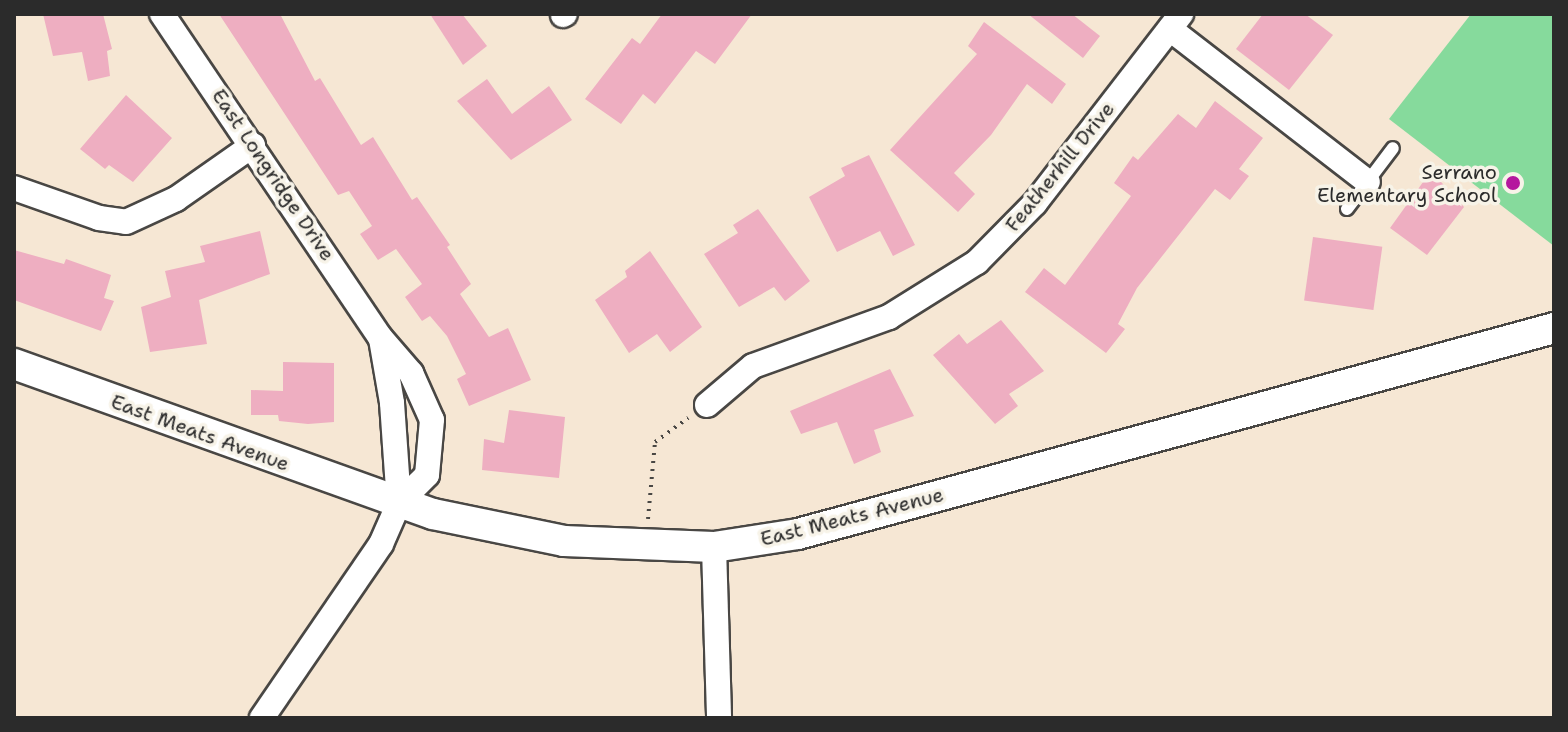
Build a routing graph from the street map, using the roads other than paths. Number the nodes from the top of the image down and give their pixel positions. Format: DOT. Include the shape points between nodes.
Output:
graph roads {
  1 [pos="162,14"];
  2 [pos="1176,21"];
  3 [pos="253,145"];
  4 [pos="1393,148"];
  5 [pos="1368,182"];
  6 [pos="14,188"];
  7 [pos="1347,209"];
  8 [pos="1554,328"];
  9 [pos="380,337"];
  10 [pos="14,364"];
  11 [pos="707,405"];
  12 [pos="399,503"];
  13 [pos="714,547"];
  14 [pos="262,718"];
  15 [pos="719,718"];
  1 -- 3 [label="street, East Longridge Drive"];
  2 -- 5 [label="street"];
  2 -- 11 [label="street, Featherhill Drive" via="1035,203 977,262 889,317 753,366"];
  3 -- 6 [label="street" via="176,199 126,222 99,218"];
  3 -- 9 [label="street, East Longridge Drive"];
  4 -- 5 [label="lane"];
  5 -- 7 [label="lane"];
  8 -- 13 [label="street, East Meats Avenue" via="798,534"];
  9 -- 12 [label="street, East Longridge Drive" via="392,403"];
  9 -- 12 [label="street, East Longridge Drive" via="415,380 432,420 427,475"];
  10 -- 12 [label="street, East Meats Avenue"];
  12 -- 13 [label="street, East Meats Avenue" via="548,539"];
  12 -- 14 [label="street" via="381,544"];
  13 -- 15 [label="street"];
}
